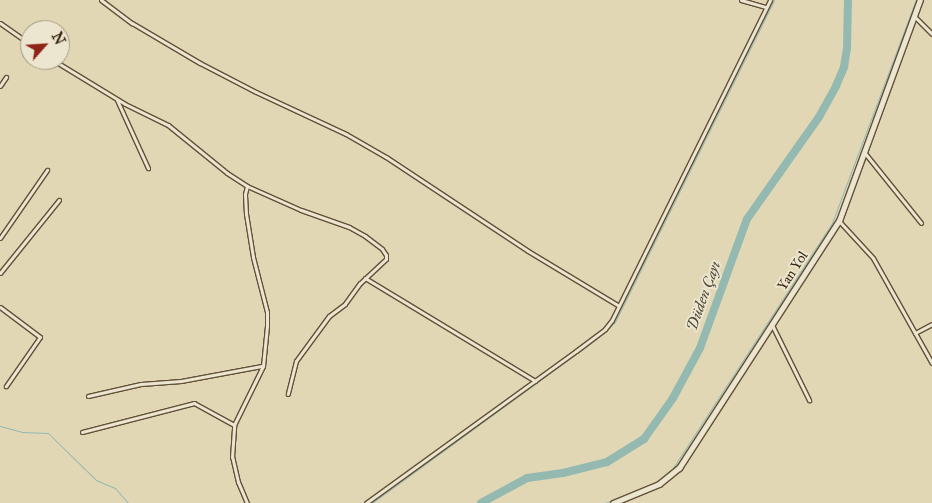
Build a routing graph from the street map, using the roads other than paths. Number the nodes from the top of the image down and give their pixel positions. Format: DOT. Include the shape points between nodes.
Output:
graph roads {
  1 [pos="101,0"];
  2 [pos="741,0"];
  3 [pos="770,0"];
  4 [pos="920,0"];
  5 [pos="766,7"];
  6 [pos="914,16"];
  7 [pos="0,22"];
  8 [pos="932,34"];
  9 [pos="20,37"];
  10 [pos="69,70"];
  11 [pos="6,77"];
  12 [pos="0,86"];
  13 [pos="117,100"];
  14 [pos="864,152"];
  15 [pos="148,168"];
  16 [pos="47,170"];
  17 [pos="247,186"];
  18 [pos="59,200"];
  19 [pos="839,221"];
  20 [pos="921,223"];
  21 [pos="0,238"];
  22 [pos="0,273"];
  23 [pos="365,278"];
  24 [pos="619,306"];
  25 [pos="0,307"];
  26 [pos="772,324"];
  27 [pos="932,324"];
  28 [pos="915,333"];
  29 [pos="932,363"];
  30 [pos="263,366"];
  31 [pos="535,381"];
  32 [pos="6,386"];
  33 [pos="288,394"];
  34 [pos="88,396"];
  35 [pos="809,400"];
  36 [pos="234,425"];
  37 [pos="82,432"];
  38 [pos="247,503"];
  39 [pos="366,503"];
  40 [pos="613,503"];
  1 -- 24 [label="street" via="186,55 386,157 536,256"];
  2 -- 5 [label="street"];
  3 -- 5 [label="street"];
  4 -- 6 [label="street, Yan Yol"];
  5 -- 24 [label="street"];
  6 -- 8 [label="street"];
  6 -- 14 [label="street, Yan Yol"];
  7 -- 9 [label="street"];
  10 -- 13 [label="street"];
  11 -- 12 [label="street"];
  13 -- 15 [label="street"];
  13 -- 17 [label="street" via="168,125"];
  14 -- 19 [label="street, Yan Yol"];
  14 -- 20 [label="street"];
  16 -- 21 [label="street"];
  17 -- 23 [label="street" via="349,227 382,249 386,259"];
  17 -- 30 [label="street" via="244,194 248,230 267,312"];
  18 -- 22 [label="street"];
  19 -- 26 [label="street, Yan Yol"];
  19 -- 28 [label="street" via="873,258"];
  23 -- 31 [label="street"];
  23 -- 33 [label="street" via="345,304 329,316 296,361"];
  24 -- 31 [label="street" via="605,329"];
  25 -- 32 [label="street" via="40,337"];
  26 -- 35 [label="street"];
  26 -- 40 [label="street, Yan Yol" via="679,468 659,484"];
  27 -- 28 [label="street"];
  28 -- 29 [label="street"];
  30 -- 34 [label="street" via="181,381 141,384"];
  30 -- 36 [label="street"];
  31 -- 39 [label="street"];
  36 -- 37 [label="street" via="194,404"];
  36 -- 38 [label="street" via="232,457"];
}
